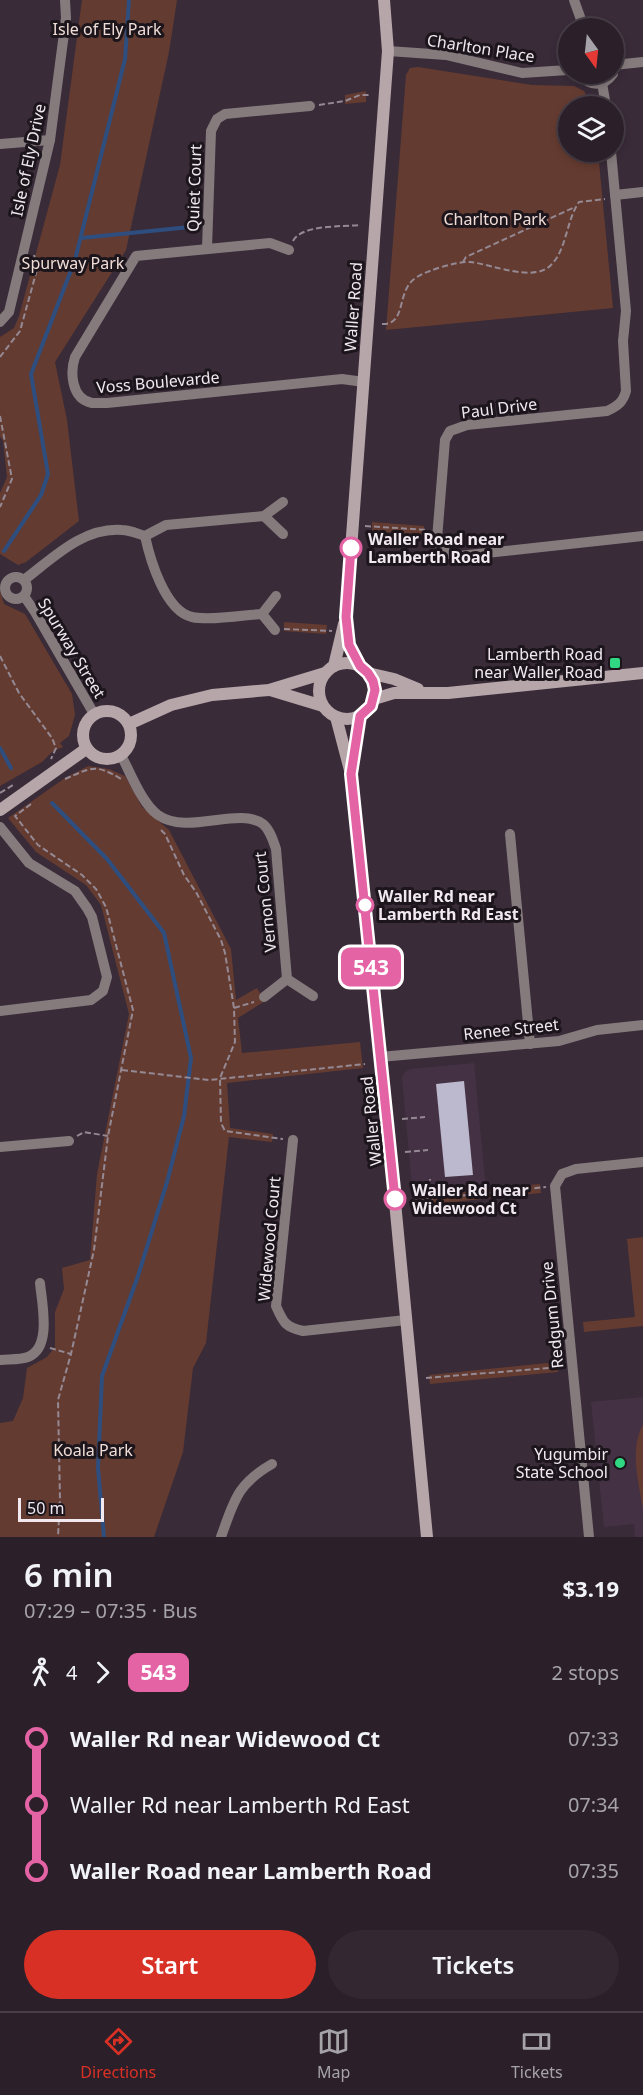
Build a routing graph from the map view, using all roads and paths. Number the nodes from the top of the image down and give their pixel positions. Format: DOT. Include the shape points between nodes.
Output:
graph roads {
  1 [pos="65,0"];
  2 [pos="384,0"];
  3 [pos="574,0"];
  4 [pos="580,18"];
  5 [pos="388,51"];
  6 [pos="643,62"];
  7 [pos="624,66"];
  8 [pos="558,71"];
  9 [pos="602,84"];
  10 [pos="370,95"];
  11 [pos="604,96"];
  12 [pos="310,106"];
  13 [pos="50,140"];
  14 [pos="0,144"];
  15 [pos="612,162"];
  16 [pos="643,192"];
  17 [pos="615,195"];
  18 [pos="576,206"];
  19 [pos="360,225"];
  20 [pos="207,248"];
  21 [pos="289,250"];
  22 [pos="34,252"];
  23 [pos="463,262"];
  24 [pos="0,322"];
  25 [pos="382,324"];
  26 [pos="0,357"];
  27 [pos="364,382"];
  28 [pos="0,416"];
  29 [pos="284,502"];
  30 [pos="0,507"];
  31 [pos="264,516"];
  32 [pos="353,525"];
  33 [pos="437,531"];
  34 [pos="283,534"];
  35 [pos="145,536"];
  36 [pos="643,536"];
  37 [pos="0,571"];
  38 [pos="10,579"];
  39 [pos="24,580"];
  40 [pos="24,596"];
  41 [pos="276,596"];
  42 [pos="262,614"];
  43 [pos="346,617"];
  44 [pos="276,630"];
  45 [pos="332,631"];
  46 [pos="0,656"];
  47 [pos="329,670"];
  48 [pos="364,670"];
  49 [pos="643,673"];
  50 [pos="269,690"];
  51 [pos="423,692"];
  52 [pos="374,699"];
  53 [pos="323,706"];
  54 [pos="94,714"];
  55 [pos="360,716"];
  56 [pos="336,717"];
  57 [pos="129,724"];
  58 [pos="86,749"];
  59 [pos="121,755"];
  60 [pos="51,759"];
  61 [pos="351,774"];
  62 [pos="64,779"];
  63 [pos="125,782"];
  64 [pos="0,793"];
  65 [pos="24,793"];
  66 [pos="0,810"];
  67 [pos="0,827"];
  68 [pos="160,829"];
  69 [pos="510,834"];
  70 [pos="287,979"];
  71 [pos="313,996"];
  72 [pos="264,997"];
  73 [pos="234,1008"];
  74 [pos="0,1011"];
  75 [pos="643,1025"];
  76 [pos="530,1044"];
  77 [pos="380,1057"];
  78 [pos="365,1064"];
  79 [pos="122,1070"];
  80 [pos="220,1078"];
  81 [pos="425,1117"];
  82 [pos="402,1119"];
  83 [pos="108,1136"];
  84 [pos="293,1140"];
  85 [pos="69,1141"];
  86 [pos="0,1148"];
  87 [pos="428,1150"];
  88 [pos="405,1152"];
  89 [pos="643,1162"];
  90 [pos="430,1179"];
  91 [pos="555,1186"];
  92 [pos="410,1201"];
  93 [pos="415,1201"];
  94 [pos="40,1284"];
  95 [pos="406,1320"];
  96 [pos="39,1350"];
  97 [pos="71,1354"];
  98 [pos="0,1359"];
  99 [pos="572,1366"];
  100 [pos="426,1377"];
  101 [pos="272,1464"];
  102 [pos="58,1537"];
  103 [pos="221,1537"];
  104 [pos="427,1537"];
  105 [pos="589,1537"];
  1 -- 13 [label="street, Isle of Ely Drive"];
  2 -- 5 [label="street, Waller Road"];
  3 -- 4 [label="street"];
  5 -- 8 [label="street, Charlton Place" via="446,55 522,73"];
  5 -- 27 [label="street, Waller Road"];
  6 -- 7 [label="street"];
  9 -- 11 [label="street"];
  10 -- 12 [label="path"];
  12 -- 20 [label="street, Quiet Court" via="225,114 217,119 211,131"];
  13 -- 14 [label="street"];
  13 -- 24 [label="street, Isle of Ely Drive" via="9,312"];
  15 -- 17 [label="street, Paul Drive"];
  16 -- 17 [label="street"];
  17 -- 18 [label="path" via="579,202"];
  17 -- 33 [label="street, Paul Drive" via="626,311 624,398 607,411 450,430 445,440"];
  18 -- 23 [label="path" via="466,257"];
  18 -- 23 [label="path" via="559,252 543,271 524,272"];
  19 -- 21 [label="path" via="307,230 296,236"];
  20 -- 21 [label="street" via="270,243"];
  20 -- 27 [label="street, Voss Boulevarde" via="136,256 75,357 71,369 79,395 89,403 107,403 342,379"];
  22 -- 26 [label="path" via="38,266 20,331"];
  23 -- 25 [label="path" via="417,276 406,288 397,319 389,325"];
  27 -- 32 [label="street, Waller Road"];
  28 -- 30 [label="path" via="12,479"];
  29 -- 31 [label="street"];
  31 -- 34 [label="street"];
  31 -- 35 [label="street" via="165,525"];
  32 -- 33 [label="path"];
  32 -- 43 [label="street, Waller Road"];
  33 -- 36 [label="street" via="439,546 450,555 459,556"];
  35 -- 39 [label="street" via="124,530 93,533 74,542"];
  35 -- 42 [label="street" via="160,582 185,615 198,618"];
  37 -- 38 [label="street, Spurway Street"];
  38 -- 39 [label="street"];
  38 -- 40 [label="street, Spurway Street" via="8,595 15,599"];
  39 -- 40 [label="street, Spurway Street"];
  40 -- 54 [label="street, Spurway Street"];
  41 -- 42 [label="street"];
  42 -- 44 [label="street"];
  43 -- 47 [label="street, Waller Road"];
  43 -- 48 [label="street, Waller Road" via="349,645"];
  44 -- 45 [label="path"];
  46 -- 60 [label="path" via="19,693 52,738 56,748"];
  47 -- 48 [label="street" via="342,663"];
  47 -- 50 [label="street"];
  47 -- 53 [label="street" via="319,689"];
  48 -- 51 [label="street"];
  48 -- 52 [label="street" via="373,681"];
  49 -- 51 [label="street" via="448,693"];
  50 -- 53 [label="street"];
  50 -- 57 [label="street" via="212,695 171,705"];
  51 -- 52 [label="street" via="394,693"];
  52 -- 55 [label="street"];
  53 -- 56 [label="street"];
  54 -- 57 [label="street" via="117,713"];
  54 -- 58 [label="street" via="82,734"];
  55 -- 56 [label="street"];
  55 -- 61 [label="street, Waller Road"];
  56 -- 61 [label="street, Waller Road"];
  57 -- 59 [label="street" via="131,741"];
  58 -- 59 [label="street" via="106,760"];
  58 -- 65 [label="street"];
  59 -- 70 [label="street, Vernon Court" via="146,801 165,819 179,823 245,818 262,824 270,833 276,849"];
  61 -- 77 [label="street, Waller Road"];
  62 -- 63 [label="path" via="93,767"];
  64 -- 65 [label="path" via="17,783"];
  65 -- 66 [label="street"];
  65 -- 79 [label="path" via="31,803 15,816 23,828 38,845 82,875 106,907 133,1010"];
  67 -- 74 [label="street" via="29,863 81,898 92,916 107,977 103,991 91,1000"];
  68 -- 73 [label="path" via="221,940"];
  69 -- 76 [label="street"];
  70 -- 71 [label="street"];
  70 -- 72 [label="street"];
  72 -- 73 [label="path"];
  73 -- 80 [label="path" via="235,1042"];
  75 -- 76 [label="street, Renee Street"];
  76 -- 77 [label="street, Renee Street"];
  77 -- 95 [label="street, Waller Road"];
  78 -- 80 [label="path"];
  79 -- 80 [label="path"];
  79 -- 83 [label="path"];
  80 -- 84 [label="path" via="221,1123 225,1131"];
  81 -- 82 [label="path"];
  83 -- 85 [label="path" via="84,1132"];
  83 -- 97 [label="path" via="94,1250"];
  84 -- 95 [label="street, Widewood Court" via="276,1306 281,1318 289,1328 303,1331"];
  85 -- 86 [label="street"];
  87 -- 88 [label="path"];
  89 -- 91 [label="street" via="576,1169 562,1174"];
  90 -- 93 [label="path"];
  91 -- 93 [label="path"];
  91 -- 99 [label="street, Redgum Drive"];
  92 -- 93 [label="path"];
  94 -- 96 [label="street" via="44,1338"];
  95 -- 104 [label="street, Waller Road"];
  96 -- 97 [label="path" via="45,1347"];
  96 -- 98 [label="street" via="28,1357"];
  97 -- 102 [label="path" via="58,1400"];
  99 -- 100 [label="path"];
  99 -- 105 [label="street, Redgum Drive"];
  101 -- 103 [label="street" via="242,1486"];
}
